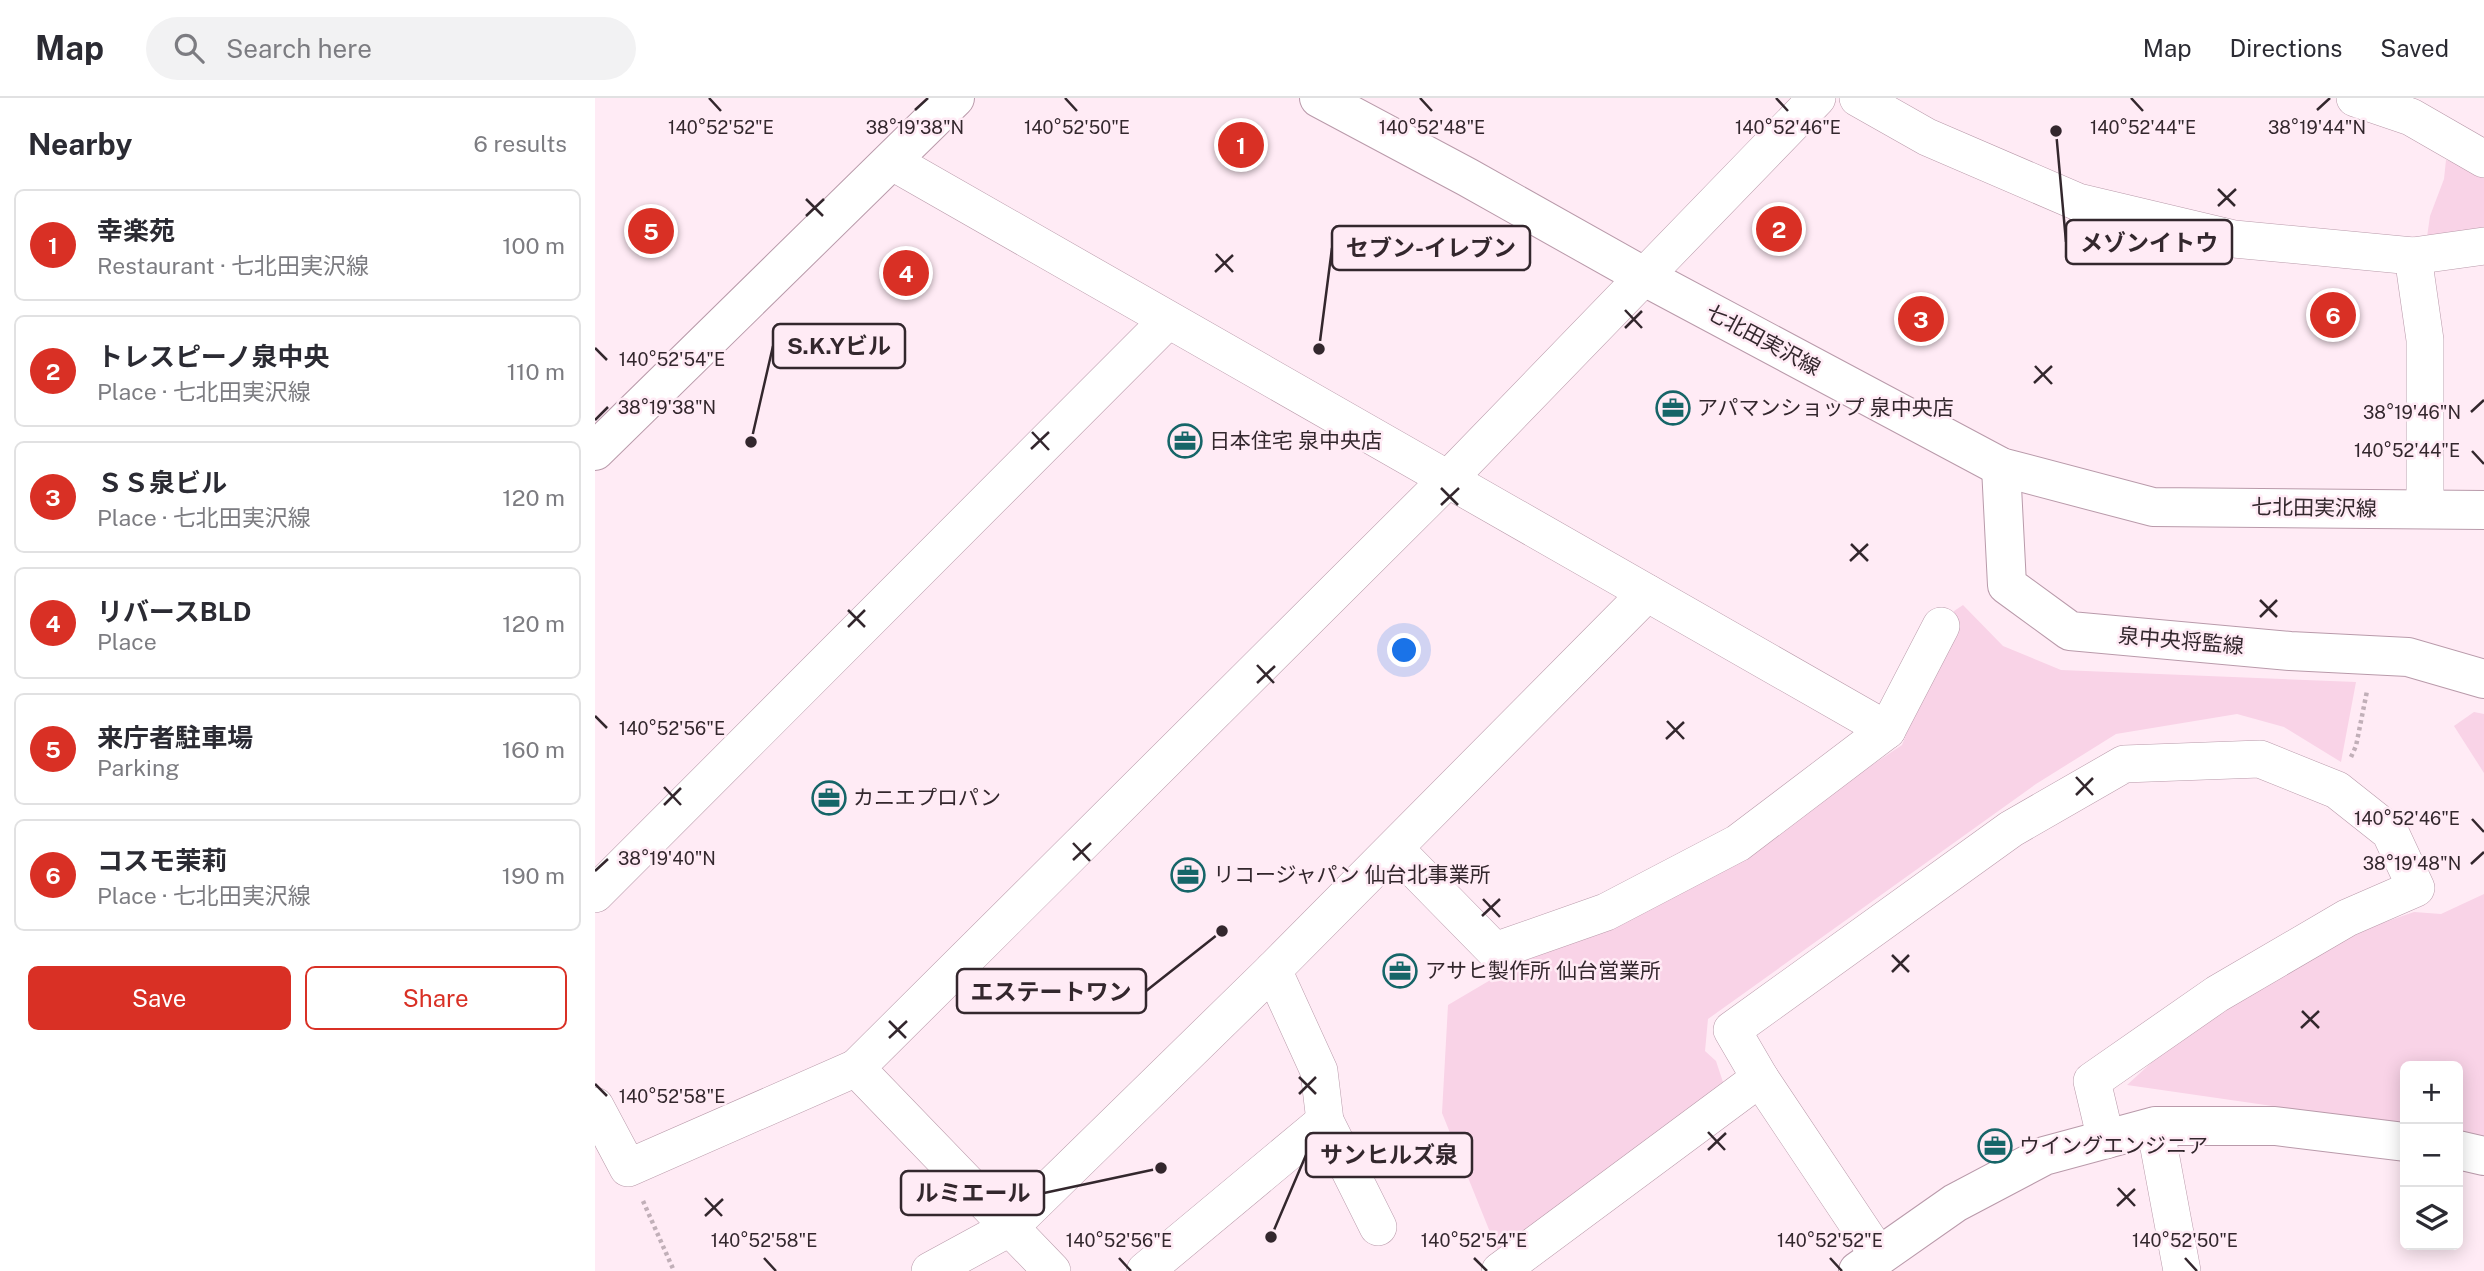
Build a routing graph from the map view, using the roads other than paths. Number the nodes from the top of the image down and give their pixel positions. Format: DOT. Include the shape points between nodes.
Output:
graph roads {
  1 [pos="955,98"];
  2 [pos="1319,98"];
  3 [pos="1817,98"];
  4 [pos="1858,98"];
  5 [pos="2355,98"];
  6 [pos="2426,108"];
  7 [pos="2484,159"];
  8 [pos="891,161"];
  9 [pos="2484,246"];
  10 [pos="2413,256"];
  11 [pos="1645,278"];
  12 [pos="1168,320"];
  13 [pos="595,451"];
  14 [pos="2001,467"];
  15 [pos="1448,479"];
  16 [pos="2425,509"];
  17 [pos="2484,510"];
  18 [pos="1647,593"];
  19 [pos="1941,626"];
  20 [pos="2484,679"];
  21 [pos="1887,730"];
  22 [pos="1395,849"];
  23 [pos="595,894"];
  24 [pos="1273,970"];
  25 [pos="856,1068"];
  26 [pos="1760,1078"];
  27 [pos="595,1106"];
  28 [pos="1325,1122"];
  29 [pos="2155,1126"];
  30 [pos="2106,1140"];
  31 [pos="2400,1141"];
  32 [pos="2463,1151"];
  33 [pos="2484,1156"];
  34 [pos="1378,1227"];
  35 [pos="1009,1228"];
  36 [pos="1868,1263"];
  37 [pos="930,1271"];
  38 [pos="1052,1271"];
  39 [pos="1145,1271"];
  40 [pos="1500,1271"];
  41 [pos="2182,1271"];
  1 -- 8 [label="street"];
  2 -- 11 [label="street, 七北田実沢線"];
  3 -- 11 [label="street"];
  4 -- 10 [label="street" via="1927,137 2078,202 2234,239"];
  5 -- 6 [label="street"];
  6 -- 7 [label="street"];
  8 -- 12 [label="street"];
  8 -- 13 [label="street"];
  9 -- 10 [label="street"];
  10 -- 16 [label="street" via="2425,340"];
  11 -- 14 [label="street, 七北田実沢線"];
  11 -- 15 [label="street"];
  12 -- 15 [label="street"];
  12 -- 23 [label="street"];
  14 -- 16 [label="street, 七北田実沢線" via="2153,507"];
  14 -- 20 [label="street, 泉中央将監線" via="2007,585 2070,631 2408,657"];
  15 -- 18 [label="street"];
  15 -- 25 [label="street"];
  16 -- 17 [label="street, 七北田実沢線"];
  18 -- 21 [label="street"];
  18 -- 22 [label="street"];
  19 -- 21 [label="street"];
  21 -- 22 [label="street" via="1738,843 1606,912 1495,951"];
  22 -- 24 [label="street"];
  24 -- 28 [label="street" via="1319,1071"];
  24 -- 35 [label="street"];
  25 -- 27 [label="street" via="628,1168"];
  25 -- 35 [label="street"];
  26 -- 30 [label="street" via="1732,1030 2011,829 2124,764 2260,759 2337,790 2389,831 2416,888 2347,918 2217,994 2092,1081"];
  26 -- 36 [label="street"];
  26 -- 40 [label="street"];
  28 -- 34 [label="street"];
  28 -- 39 [label="street"];
  29 -- 30 [label="street"];
  29 -- 31 [label="street" via="2275,1126"];
  29 -- 41 [label="street"];
  30 -- 36 [label="street" via="2044,1156 1955,1203"];
  32 -- 33 [label="street"];
  35 -- 37 [label="street"];
  35 -- 38 [label="street"];
}
